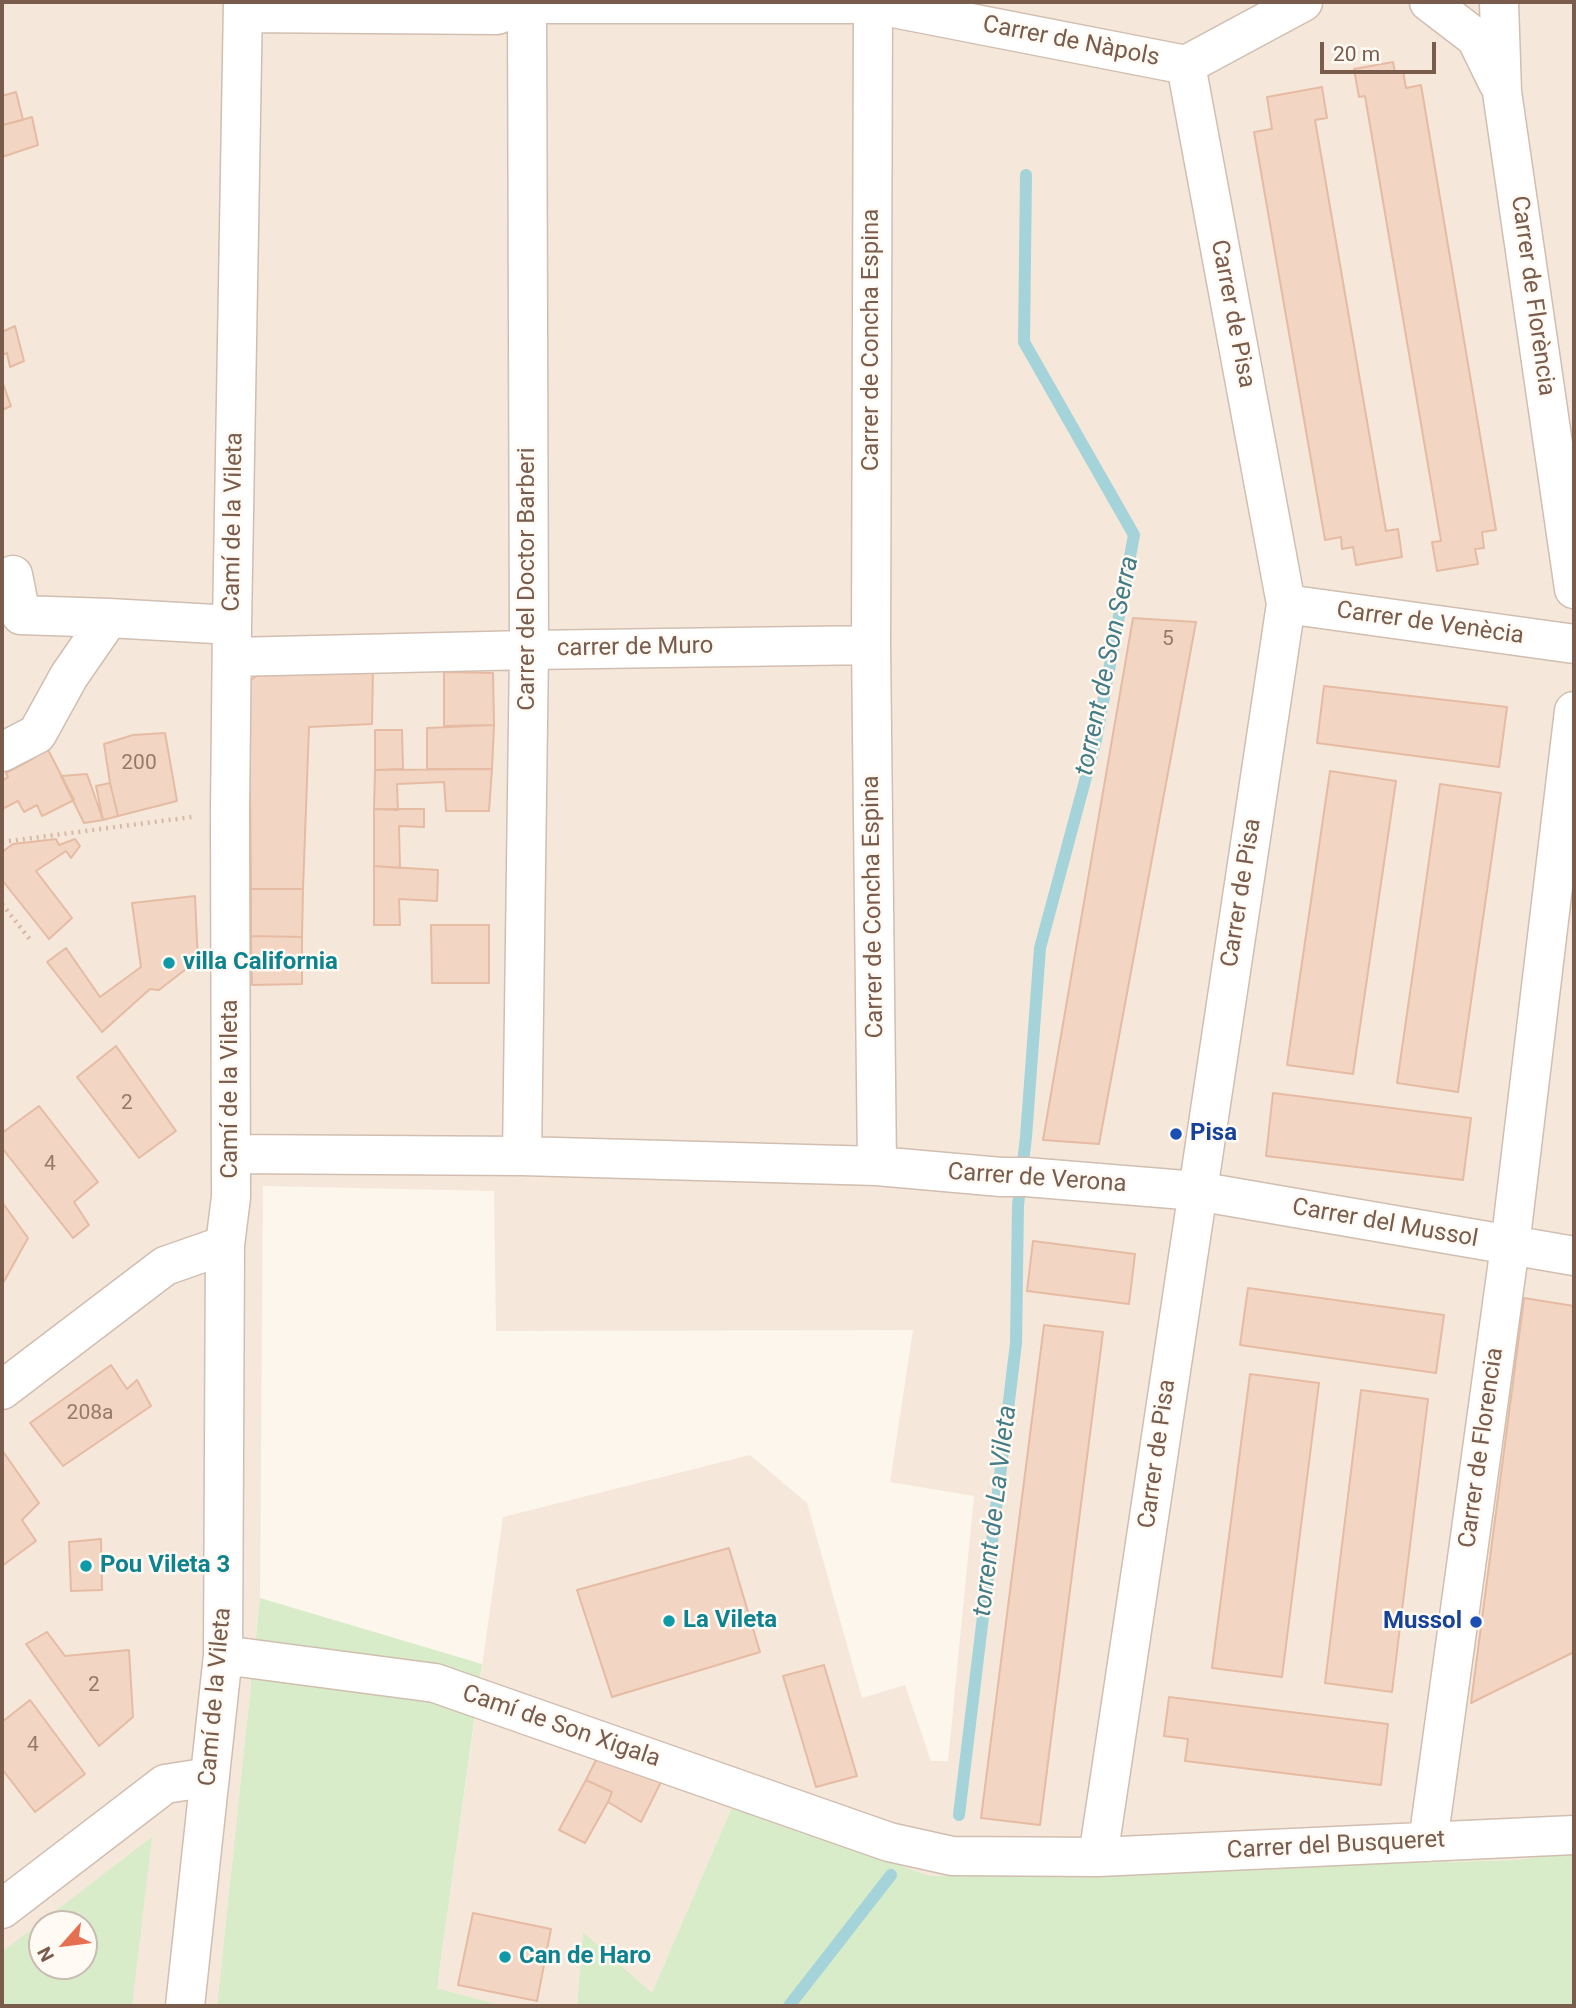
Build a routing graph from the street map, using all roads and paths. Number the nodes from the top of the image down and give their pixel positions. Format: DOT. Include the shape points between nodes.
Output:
graph roads {
  1 [pos="1303,2"];
  2 [pos="1429,2"];
  3 [pos="1499,2"];
  4 [pos="527,3"];
  5 [pos="873,3"];
  6 [pos="243,7"];
  7 [pos="1186,65"];
  8 [pos="1502,92"];
  9 [pos="13,575"];
  10 [pos="1574,589"];
  11 [pos="1286,604"];
  12 [pos="109,618"];
  13 [pos="232,641"];
  14 [pos="1574,644"];
  15 [pos="871,645"];
  16 [pos="528,650"];
  17 [pos="1574,712"];
  18 [pos="2,752"];
  19 [pos="230,813"];
  20 [pos="2,842"];
  21 [pos="2,904"];
  22 [pos="32,942"];
  23 [pos="231,1154"];
  24 [pos="522,1156"];
  25 [pos="877,1167"];
  26 [pos="1197,1191"];
  27 [pos="225,1245"];
  28 [pos="1510,1246"];
  29 [pos="1574,1255"];
  30 [pos="2,1390"];
  31 [pos="223,1655"];
  32 [pos="210,1777"];
  33 [pos="1574,1835"];
  34 [pos="1428,1842"];
  35 [pos="1098,1857"];
  36 [pos="2,1909"];
  37 [pos="185,2006"];
  1 -- 7 [label="street"];
  2 -- 8 [label="street" via="1476,38"];
  3 -- 8 [label="street, Carrer de Florència"];
  4 -- 5 [label="street, Carrer de Nàpols"];
  4 -- 6 [label="street, Carrer de Nàpols" via="497,15"];
  4 -- 16 [label="street, Carrer del Doctor Barberi"];
  5 -- 7 [label="street, Carrer de Nàpols"];
  5 -- 15 [label="street, Carrer de Concha Espina"];
  6 -- 13 [label="street, Camí de la Vileta"];
  7 -- 11 [label="street, Carrer de Pisa"];
  8 -- 10 [label="street, Carrer de Florència"];
  9 -- 12 [label="street, carrer de Muro" via="21,615"];
  11 -- 14 [label="street, Carrer de Venècia"];
  11 -- 26 [label="street, Carrer de Pisa"];
  12 -- 13 [label="street, carrer de Muro"];
  12 -- 18 [label="street" via="37,734"];
  13 -- 16 [label="street, carrer de Muro"];
  13 -- 19 [label="street, Camí de la Vileta"];
  15 -- 16 [label="street, carrer de Muro"];
  15 -- 25 [label="street, Carrer de Concha Espina"];
  16 -- 24 [label="street, Carrer del Doctor Barberi"];
  17 -- 28 [label="street, Carrer de Florencia"];
  19 -- 20 [label="path"];
  19 -- 23 [label="street, Camí de la Vileta"];
  21 -- 22 [label="path"];
  23 -- 24 [label="street"];
  23 -- 27 [label="street, Camí de la Vileta"];
  24 -- 25 [label="street"];
  25 -- 26 [label="street, Carrer de Verona"];
  26 -- 28 [label="street, Carrer del Mussol"];
  26 -- 35 [label="street, Carrer de Pisa"];
  27 -- 30 [label="street" via="165,1266"];
  27 -- 31 [label="street, Camí de la Vileta"];
  28 -- 29 [label="street, Carrer del Mussol"];
  28 -- 34 [label="street, Carrer de Florencia"];
  31 -- 32 [label="street, Camí de la Vileta"];
  31 -- 35 [label="street, Camí de Son Xigala" via="435,1683 889,1842 952,1856"];
  32 -- 36 [label="street" via="165,1784"];
  32 -- 37 [label="street, Camí de la Vileta"];
  33 -- 34 [label="street, Carrer del Busqueret"];
  34 -- 35 [label="street, Carrer del Busqueret"];
}
